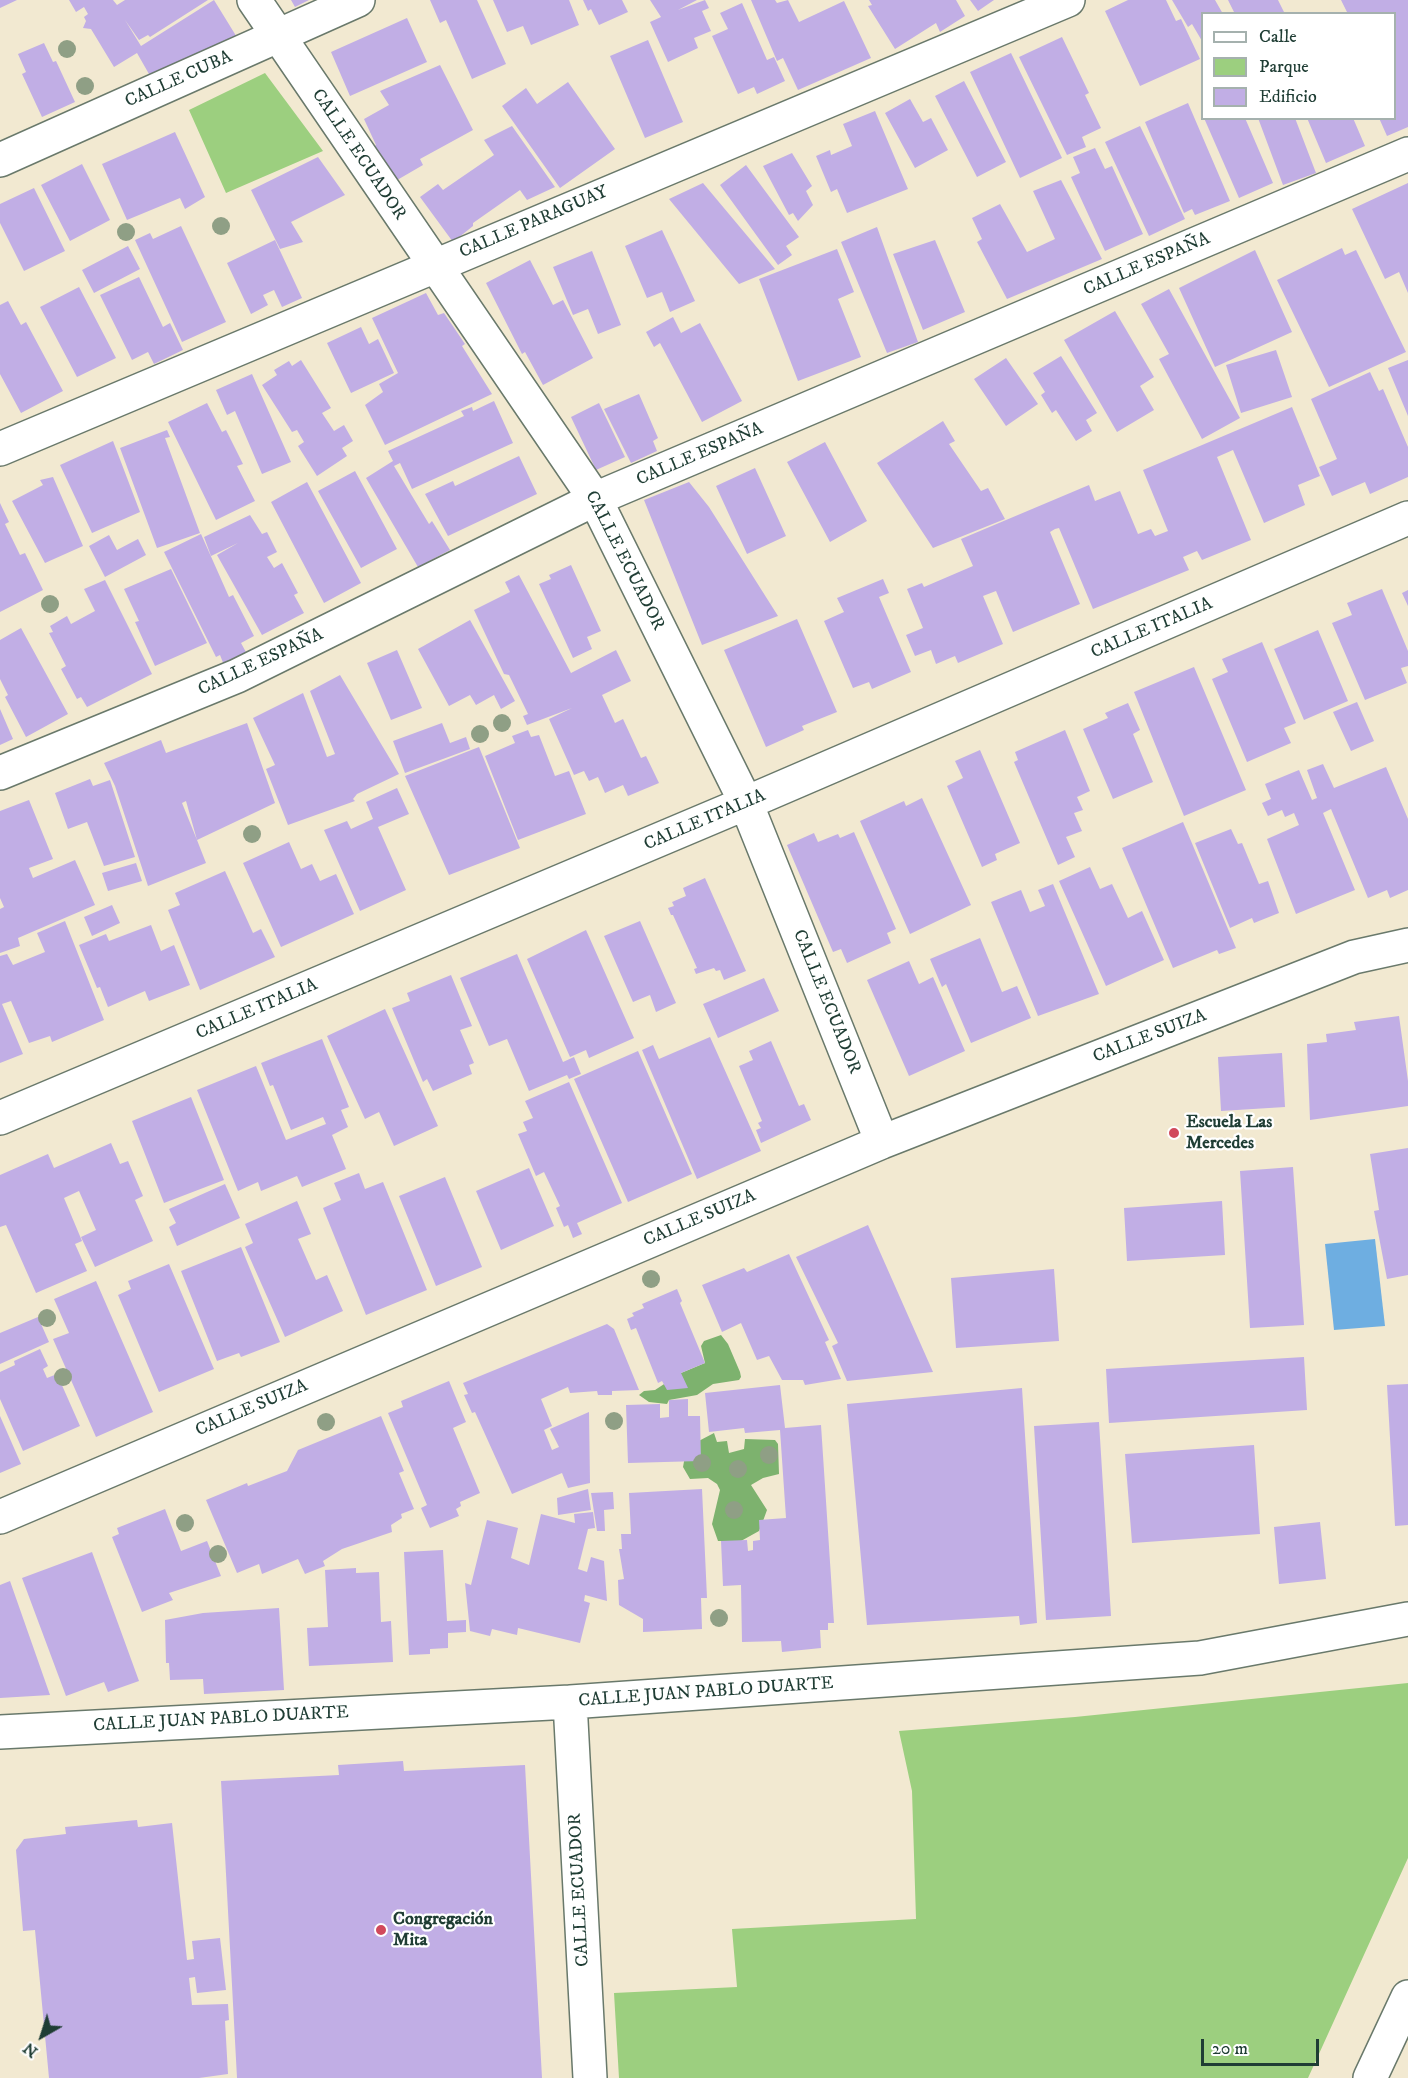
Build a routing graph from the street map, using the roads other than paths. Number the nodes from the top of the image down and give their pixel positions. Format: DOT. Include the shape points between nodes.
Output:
graph roads {
  1 [pos="254,0"];
  2 [pos="358,0"];
  3 [pos="1068,0"];
  4 [pos="278,36"];
  5 [pos="1408,154"];
  6 [pos="0,160"];
  7 [pos="433,265"];
  8 [pos="0,449"];
  9 [pos="595,499"];
  10 [pos="1408,518"];
  11 [pos="0,773"];
  12 [pos="746,804"];
  13 [pos="1408,945"];
  14 [pos="0,1118"];
  15 [pos="882,1142"];
  16 [pos="0,1517"];
  17 [pos="1408,1620"];
  18 [pos="570,1702"];
  19 [pos="0,1732"];
  20 [pos="1408,1997"];
  21 [pos="590,2078"];
  22 [pos="1370,2078"];
  1 -- 4 [label="street, CALLE ECUADOR"];
  2 -- 4 [label="street, CALLE CUBA"];
  3 -- 7 [label="street, CALLE PARAGUAY"];
  4 -- 6 [label="street, CALLE CUBA"];
  4 -- 7 [label="street, CALLE ECUADOR"];
  5 -- 9 [label="street, CALLE ESPAÑA"];
  7 -- 8 [label="street, CALLE PARAGUAY"];
  7 -- 9 [label="street, CALLE ECUADOR"];
  9 -- 11 [label="street, CALLE ESPAÑA" via="237,676"];
  9 -- 12 [label="street, CALLE ECUADOR"];
  10 -- 12 [label="street, CALLE ITALIA"];
  12 -- 14 [label="street, CALLE ITALIA"];
  12 -- 15 [label="street, CALLE ECUADOR"];
  13 -- 15 [label="street, CALLE SUIZA" via="1354,957"];
  15 -- 16 [label="street, CALLE SUIZA"];
  17 -- 18 [label="street, CALLE JUAN PABLO DUARTE" via="1200,1658"];
  18 -- 19 [label="street, CALLE JUAN PABLO DUARTE"];
  18 -- 21 [label="street, CALLE ECUADOR"];
  20 -- 22 [label="street"];
}
